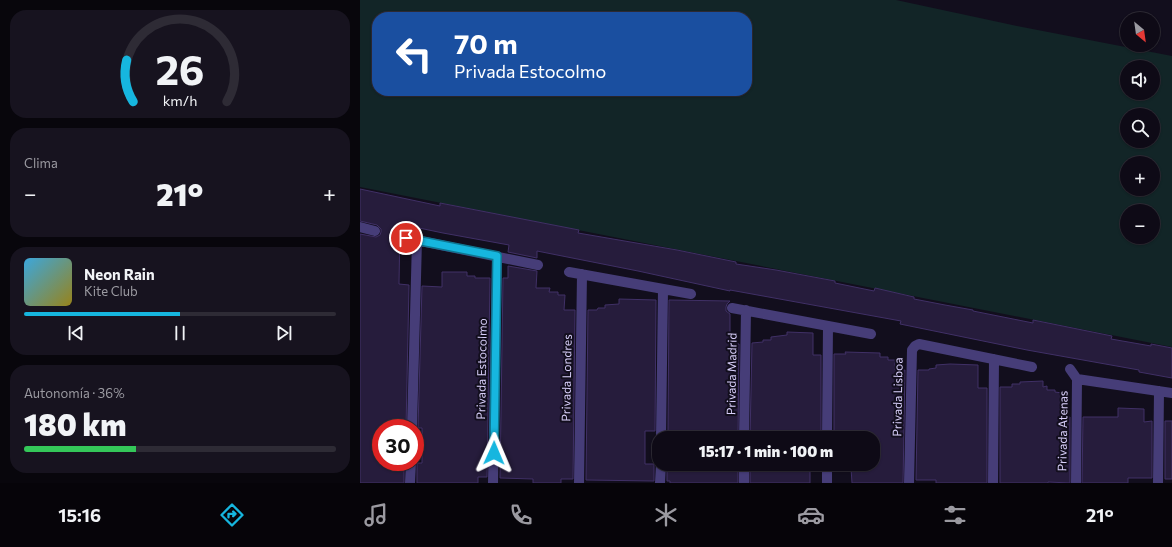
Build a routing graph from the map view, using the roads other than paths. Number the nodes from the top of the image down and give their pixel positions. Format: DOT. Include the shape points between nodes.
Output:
graph roads {
  1 [pos="360,228"];
  2 [pos="375,231"];
  3 [pos="406,238"];
  4 [pos="417,240"];
  5 [pos="497,256"];
  6 [pos="538,265"];
  7 [pos="570,272"];
  8 [pos="582,274"];
  9 [pos="663,290"];
  10 [pos="691,294"];
  11 [pos="732,308"];
  12 [pos="746,310"];
  13 [pos="828,326"];
  14 [pos="871,334"];
  15 [pos="994,359"];
  16 [pos="1032,367"];
  17 [pos="1070,369"];
  18 [pos="1077,379"];
  19 [pos="1159,391"];
  20 [pos="1172,393"];
  21 [pos="412,419"];
  22 [pos="661,431"];
  23 [pos="744,431"];
  24 [pos="828,431"];
  25 [pos="411,471"];
  26 [pos="661,471"];
  27 [pos="744,471"];
  28 [pos="827,471"];
  29 [pos="410,483"];
  30 [pos="493,483"];
  31 [pos="579,483"];
  32 [pos="660,483"];
  33 [pos="744,483"];
  34 [pos="827,483"];
  35 [pos="909,483"];
  36 [pos="993,483"];
  37 [pos="1076,483"];
  38 [pos="1158,483"];
  1 -- 2 [label="street"];
  3 -- 4 [label="street"];
  4 -- 5 [label="street"];
  4 -- 21 [label="street"];
  5 -- 6 [label="street"];
  5 -- 30 [label="street, Privada Estocolmo"];
  7 -- 8 [label="street"];
  8 -- 9 [label="street"];
  8 -- 31 [label="street, Privada Londres"];
  9 -- 10 [label="street"];
  9 -- 22 [label="street"];
  11 -- 12 [label="street"];
  12 -- 13 [label="street"];
  12 -- 23 [label="street, Privada Madrid"];
  13 -- 14 [label="street"];
  13 -- 24 [label="street"];
  15 -- 16 [label="street, Privada Lisboa"];
  15 -- 35 [label="street, Privada Lisboa" via="919,344 914,346"];
  15 -- 36 [label="street"];
  17 -- 18 [label="street, Privada Atenas"];
  18 -- 19 [label="street, Privada Atenas"];
  18 -- 37 [label="street, Privada Atenas"];
  19 -- 20 [label="street, Privada Atenas"];
  19 -- 38 [label="street"];
  25 -- 29 [label="street"];
  26 -- 32 [label="street"];
  27 -- 33 [label="street"];
  28 -- 34 [label="street"];
}
